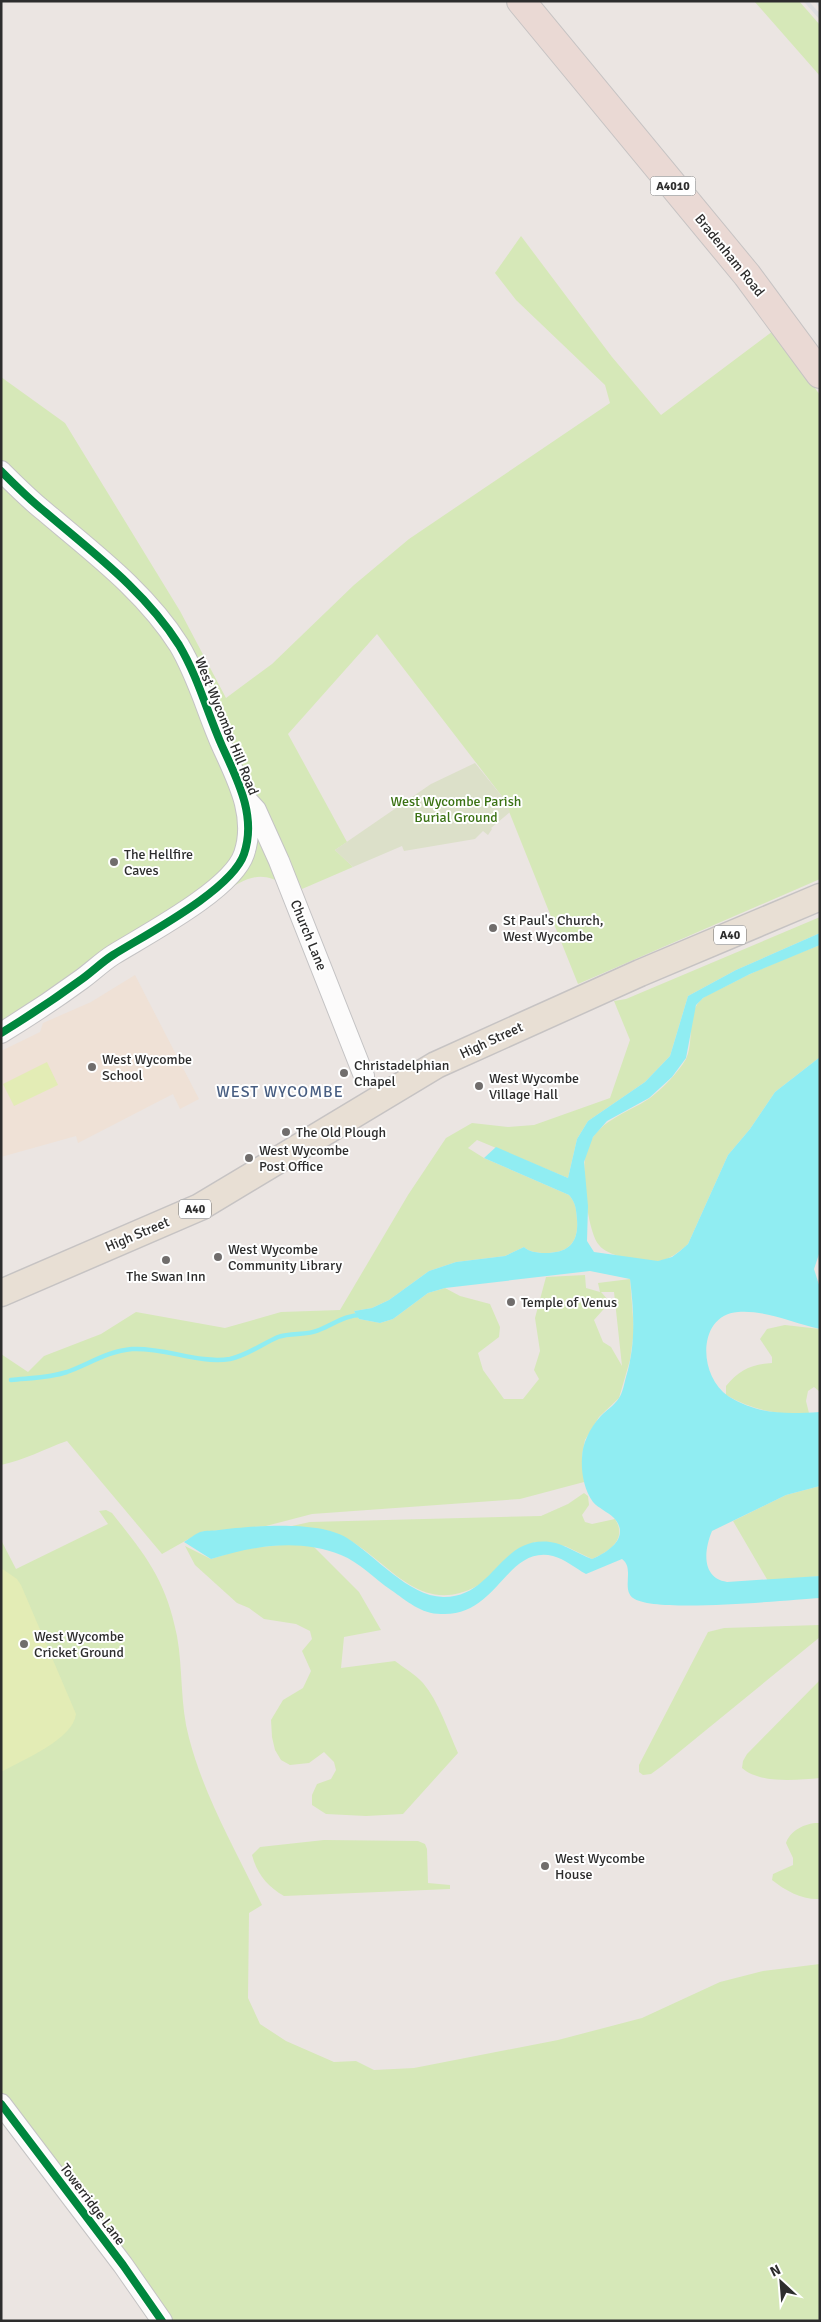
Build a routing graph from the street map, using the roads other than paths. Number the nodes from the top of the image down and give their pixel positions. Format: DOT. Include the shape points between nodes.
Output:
graph roads {
  1 [pos="521,1"];
  2 [pos="820,374"];
  3 [pos="1,471"];
  4 [pos="246,800"];
  5 [pos="820,898"];
  6 [pos="1,1034"];
  7 [pos="370,1090"];
  8 [pos="1,1293"];
  9 [pos="1,2104"];
  10 [pos="162,2321"];
  1 -- 2 [label="highway, Bradenham Road / A4010" via="747,275"];
  3 -- 4 [label="street, West Wycombe Hill Road" via="42,510 105,561 154,612 179,646 199,685"];
  4 -- 6 [label="street, West Wycombe Hill Road" via="244,854 222,881 174,918 112,956"];
  4 -- 7 [label="street, Church Lane" via="256,810 279,861"];
  5 -- 7 [label="main road, High Street / A40" via="640,973 436,1065"];
  7 -- 8 [label="main road, High Street / A40" via="200,1207"];
  9 -- 10 [label="street, Towerridge Lane"];
}
